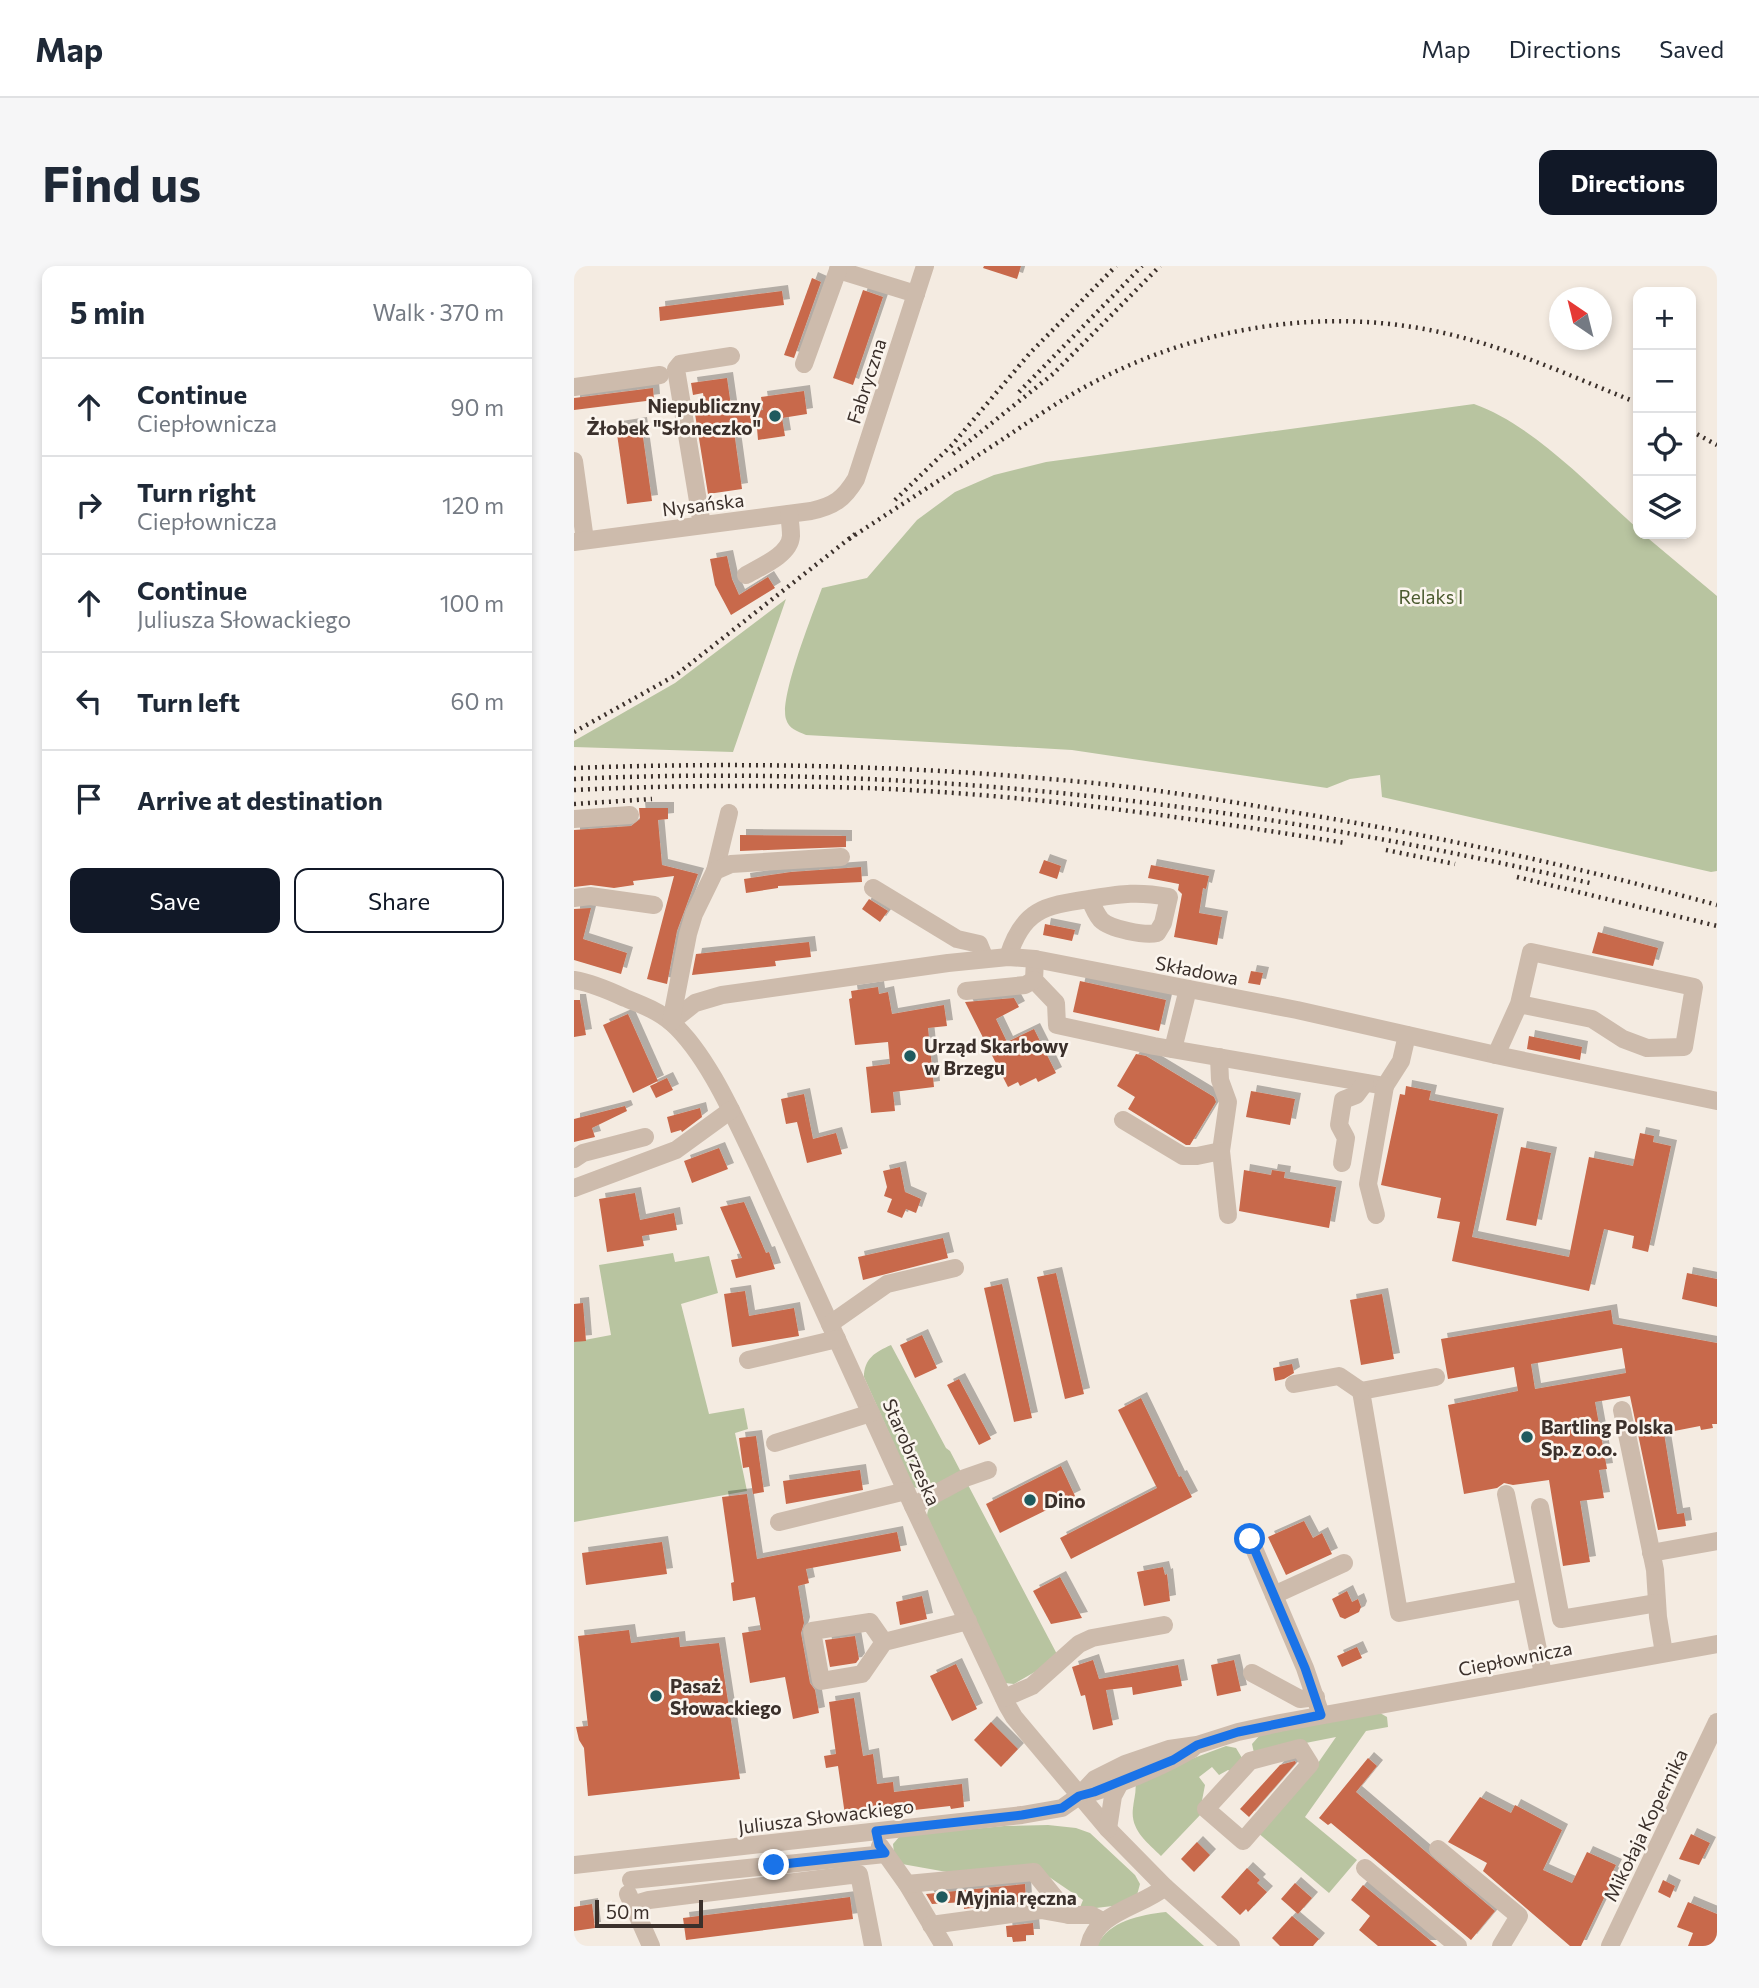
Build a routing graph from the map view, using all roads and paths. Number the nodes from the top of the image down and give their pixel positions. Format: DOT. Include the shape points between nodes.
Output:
graph roads {
  1 [pos="925,266"];
  2 [pos="838,268"];
  3 [pos="916,295"];
  4 [pos="731,356"];
  5 [pos="804,365"];
  6 [pos="660,375"];
  7 [pos="574,387"];
  8 [pos="574,461"];
  9 [pos="837,503"];
  10 [pos="789,514"];
  11 [pos="702,525"];
  12 [pos="580,541"];
  13 [pos="746,575"];
  14 [pos="729,813"];
  15 [pos="630,815"];
  16 [pos="574,819"];
  17 [pos="841,858"];
  18 [pos="715,871"];
  19 [pos="873,888"];
  20 [pos="574,898"];
  21 [pos="1090,899"];
  22 [pos="654,905"];
  23 [pos="1008,957"];
  24 [pos="985,959"];
  25 [pos="1035,959"];
  26 [pos="574,980"];
  27 [pos="1034,980"];
  28 [pos="1188,989"];
  29 [pos="966,992"];
  30 [pos="1519,1004"];
  31 [pos="671,1022"];
  32 [pos="1406,1035"];
  33 [pos="1172,1049"];
  34 [pos="1496,1055"];
  35 [pos="1219,1058"];
  36 [pos="1364,1083"];
  37 [pos="1385,1086"];
  38 [pos="1717,1101"];
  39 [pos="731,1110"];
  40 [pos="1123,1120"];
  41 [pos="645,1137"];
  42 [pos="1220,1151"];
  43 [pos="574,1159"];
  44 [pos="1342,1163"];
  45 [pos="574,1188"];
  46 [pos="1228,1215"];
  47 [pos="1376,1215"];
  48 [pos="955,1269"];
  49 [pos="834,1331"];
  50 [pos="748,1360"];
  51 [pos="1436,1377"];
  52 [pos="1294,1384"];
  53 [pos="1361,1391"];
  54 [pos="1622,1410"];
  55 [pos="871,1413"];
  56 [pos="775,1443"];
  57 [pos="988,1470"];
  58 [pos="1506,1494"];
  59 [pos="910,1498"];
  60 [pos="1540,1507"];
  61 [pos="779,1522"];
  62 [pos="1250,1539"];
  63 [pos="1717,1541"];
  64 [pos="1651,1553"];
  65 [pos="1344,1563"];
  66 [pos="1524,1590"];
  67 [pos="1274,1595"];
  68 [pos="1657,1603"];
  69 [pos="968,1622"];
  70 [pos="1164,1625"];
  71 [pos="884,1642"];
  72 [pos="1717,1644"];
  73 [pos="1664,1653"];
  74 [pos="1252,1673"];
  75 [pos="1543,1674"];
  76 [pos="1316,1697"];
  77 [pos="1004,1698"];
  78 [pos="1321,1715"];
  79 [pos="1717,1722"];
  80 [pos="1238,1732"];
  81 [pos="1197,1745"];
  82 [pos="1250,1761"];
  83 [pos="1121,1781"];
  84 [pos="1079,1796"];
  85 [pos="1108,1829"];
  86 [pos="876,1831"];
  87 [pos="1438,1849"];
  88 [pos="885,1853"];
  89 [pos="621,1860"];
  90 [pos="574,1865"];
  91 [pos="1365,1868"];
  92 [pos="631,1880"];
  93 [pos="906,1884"];
  94 [pos="1165,1887"];
  95 [pos="632,1905"];
  96 [pos="1069,1915"];
  97 [pos="1102,1921"];
  98 [pos="930,1925"];
  99 [pos="652,1946"];
  100 [pos="873,1946"];
  101 [pos="944,1946"];
  102 [pos="1089,1946"];
  103 [pos="1231,1946"];
  104 [pos="1458,1946"];
  105 [pos="1501,1946"];
  106 [pos="1610,1946"];
  1 -- 3 [label="street, Fabryczna"];
  2 -- 3 [label="street"];
  2 -- 5 [label="street"];
  3 -- 9 [label="street, Fabryczna" via="856,479"];
  4 -- 11 [label="street" via="680,364 676,369"];
  6 -- 7 [label="street"];
  8 -- 12 [label="street"];
  9 -- 10 [label="street, Nysańska"];
  10 -- 11 [label="street, Nysańska"];
  10 -- 13 [label="street" via="789,545"];
  11 -- 12 [label="street, Nysańska"];
  14 -- 18 [label="street"];
  15 -- 16 [label="street"];
  17 -- 18 [label="street" via="731,864"];
  18 -- 31 [label="street" via="688,934"];
  19 -- 24 [label="street" via="957,939 979,944"];
  20 -- 22 [label="street"];
  21 -- 23 [label="street" via="1059,903 1038,912 1013,940"];
  23 -- 24 [label="street, Składowa"];
  23 -- 25 [label="street, Składowa"];
  24 -- 31 [label="street, Składowa" via="722,995 695,1003"];
  25 -- 27 [label="street"];
  25 -- 28 [label="street, Składowa"];
  26 -- 31 [label="street, Starobrzeska" via="625,998"];
  27 -- 29 [label="street"];
  27 -- 33 [label="street" via="1056,1003 1057,1024"];
  28 -- 32 [label="street, Składowa"];
  28 -- 33 [label="street"];
  30 -- 30 [label="street" via="1531,951 1694,988 1684,1048 1647,1048 1592,1019"];
  30 -- 34 [label="street"];
  31 -- 39 [label="street, Starobrzeska" via="700,1056"];
  32 -- 34 [label="street, Składowa"];
  32 -- 37 [label="street" via="1401,1061"];
  33 -- 35 [label="street"];
  34 -- 38 [label="street, Składowa"];
  35 -- 36 [label="street"];
  35 -- 42 [label="street" via="1228,1102"];
  36 -- 37 [label="street"];
  36 -- 44 [label="street" via="1356,1095 1343,1100 1339,1125 1346,1138"];
  37 -- 47 [label="street" via="1368,1184"];
  39 -- 45 [label="street" via="676,1150"];
  39 -- 49 [label="street, Starobrzeska"];
  40 -- 42 [label="street" via="1183,1156"];
  41 -- 43 [label="street"];
  42 -- 46 [label="street"];
  48 -- 49 [label="street" via="887,1284"];
  49 -- 50 [label="street"];
  49 -- 55 [label="street, Starobrzeska"];
  51 -- 53 [label="street"];
  52 -- 53 [label="street" via="1339,1376"];
  53 -- 66 [label="street" via="1399,1613"];
  54 -- 64 [label="street"];
  55 -- 56 [label="street"];
  55 -- 59 [label="street, Starobrzeska"];
  57 -- 59 [label="street"];
  58 -- 66 [label="street"];
  59 -- 61 [label="street"];
  59 -- 69 [label="street, Starobrzeska"];
  60 -- 68 [label="street" via="1561,1619"];
  62 -- 67 [label="street"];
  63 -- 64 [label="street"];
  64 -- 68 [label="street"];
  65 -- 67 [label="street"];
  66 -- 75 [label="street"];
  67 -- 76 [label="street"];
  68 -- 73 [label="street"];
  69 -- 71 [label="street"];
  69 -- 77 [label="street, Starobrzeska"];
  70 -- 77 [label="street" via="1092,1638 1031,1686"];
  72 -- 73 [label="street, Ciepłownicza"];
  73 -- 75 [label="street, Ciepłownicza"];
  74 -- 76 [label="street" via="1300,1699"];
  75 -- 78 [label="street, Ciepłownicza"];
  76 -- 78 [label="street"];
  77 -- 84 [label="street, Starobrzeska" via="1014,1717"];
  78 -- 80 [label="street, Ciepłownicza"];
  79 -- 106 [label="street, Mikołaja Kopernika"];
  80 -- 81 [label="street, Ciepłownicza"];
  80 -- 82 [label="street"];
  81 -- 83 [label="street, Ciepłownicza"];
  81 -- 84 [label="street, Ciepłownicza" via="1168,1749 1125,1764 1095,1779"];
  82 -- 82 [label="street" via="1206,1809 1242,1841 1310,1764 1300,1748"];
  83 -- 84 [label="street, Ciepłownicza"];
  83 -- 85 [label="street" via="1113,1796"];
  84 -- 85 [label="street, Starobrzeska"];
  84 -- 86 [label="street, Juliusza Słowackiego" via="1062,1808 1022,1815"];
  85 -- 94 [label="street, Starobrzeska"];
  86 -- 88 [label="street"];
  86 -- 89 [label="street, Juliusza Słowackiego"];
  87 -- 105 [label="street" via="1519,1916"];
  88 -- 92 [label="street"];
  88 -- 93 [label="street"];
  89 -- 90 [label="street, Juliusza Słowackiego"];
  89 -- 95 [label="street"];
  91 -- 104 [label="street"];
  93 -- 96 [label="street" via="1034,1872"];
  93 -- 98 [label="street"];
  94 -- 97 [label="street"];
  94 -- 103 [label="street, Starobrzeska"];
  95 -- 99 [label="street"];
  95 -- 100 [label="street" via="859,1874"];
  96 -- 97 [label="street" via="1091,1915"];
  96 -- 98 [label="street" via="1041,1910"];
  97 -- 102 [label="street"];
  98 -- 101 [label="street"];
}
